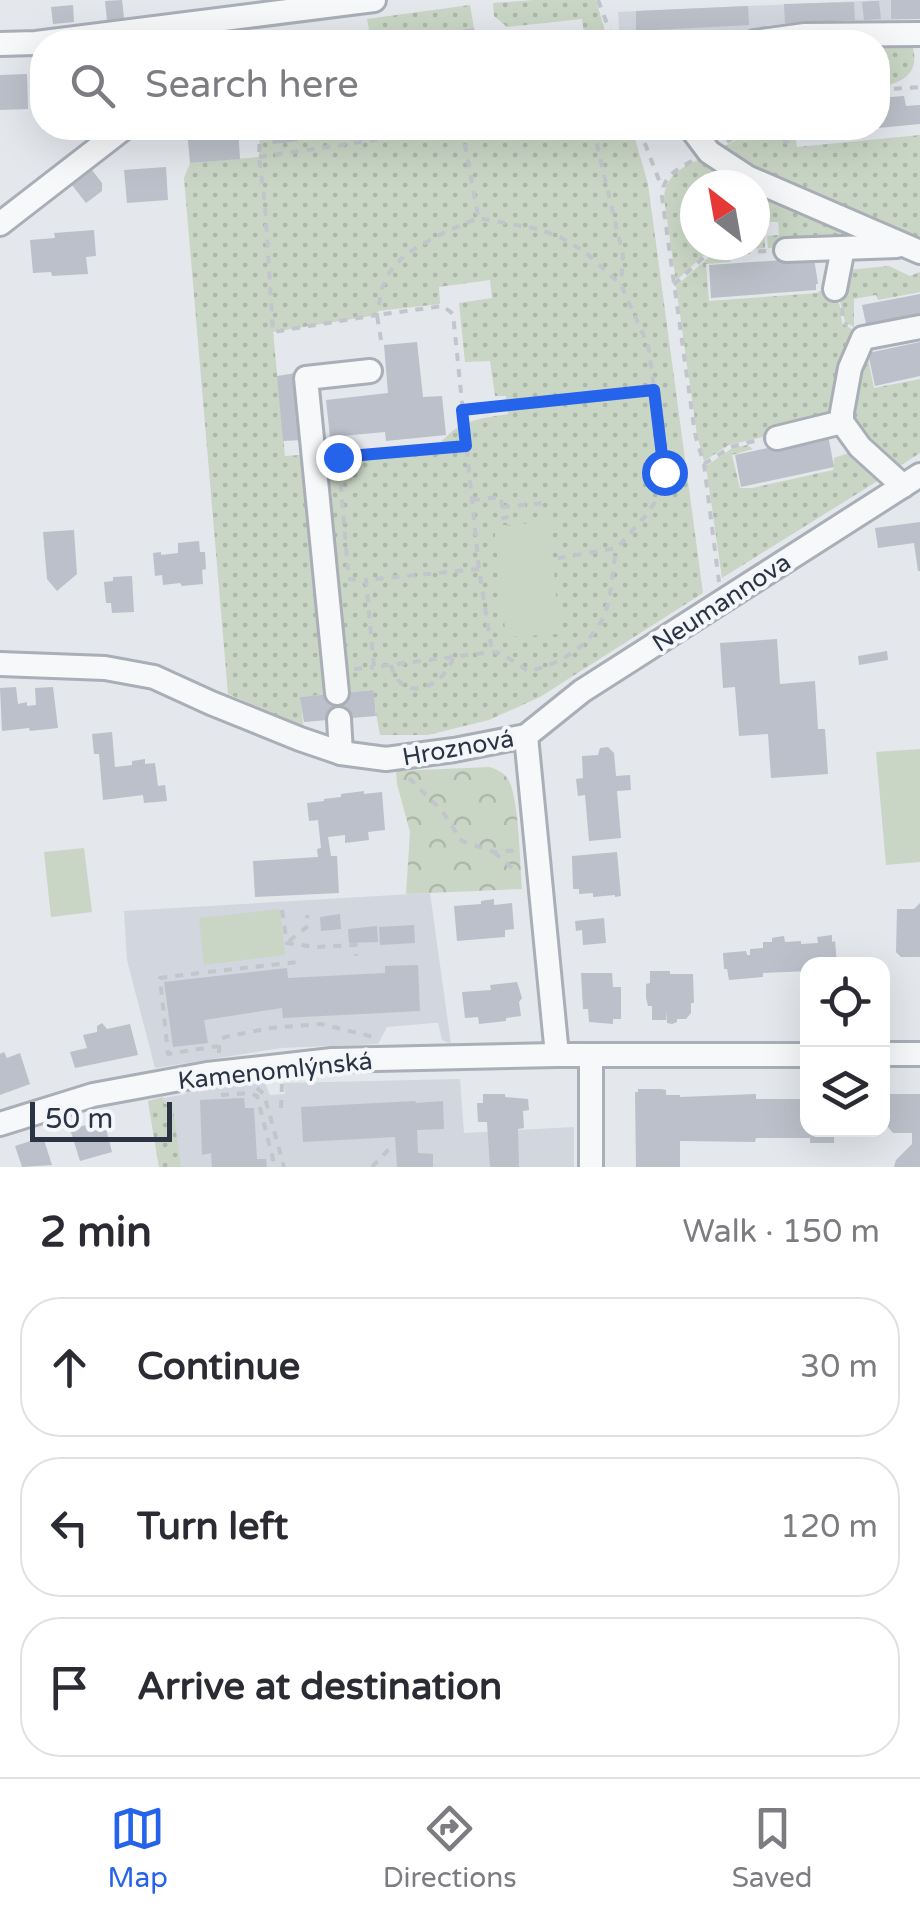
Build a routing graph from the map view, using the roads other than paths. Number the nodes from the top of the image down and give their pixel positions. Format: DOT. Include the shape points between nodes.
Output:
graph roads {
  1 [pos="374,0"];
  2 [pos="138,30"];
  3 [pos="890,34"];
  4 [pos="920,34"];
  5 [pos="30,43"];
  6 [pos="0,44"];
  7 [pos="108,140"];
  8 [pos="700,140"];
  9 [pos="0,224"];
  10 [pos="843,248"];
  11 [pos="912,249"];
  12 [pos="786,250"];
  13 [pos="835,289"];
  14 [pos="920,326"];
  15 [pos="370,371"];
  16 [pos="842,422"];
  17 [pos="777,438"];
  18 [pos="911,481"];
  19 [pos="0,664"];
  20 [pos="336,693"];
  21 [pos="339,719"];
  22 [pos="526,736"];
  23 [pos="341,752"];
  24 [pos="890,1054"];
  25 [pos="920,1054"];
  26 [pos="557,1055"];
  27 [pos="800,1055"];
  28 [pos="591,1057"];
  29 [pos="0,1124"];
  30 [pos="590,1167"];
  1 -- 2 [label="street"];
  3 -- 4 [label="street"];
  5 -- 6 [label="street"];
  7 -- 9 [label="street"];
  8 -- 11 [label="street" via="748,177"];
  10 -- 11 [label="street"];
  10 -- 12 [label="street"];
  10 -- 13 [label="street"];
  14 -- 16 [label="street" via="863,338 850,368"];
  15 -- 20 [label="street" via="306,378"];
  16 -- 17 [label="street"];
  16 -- 18 [label="street" via="860,446"];
  18 -- 22 [label="street, Neumannova" via="582,691"];
  19 -- 23 [label="street, Hroznová" via="154,677"];
  21 -- 23 [label="street"];
  22 -- 23 [label="street, Hroznová" via="386,759"];
  22 -- 26 [label="street, Hroznová"];
  24 -- 25 [label="street"];
  26 -- 28 [label="street"];
  26 -- 29 [label="street, Kamenomlýnská" via="332,1060 223,1072 93,1094"];
  27 -- 28 [label="street"];
  28 -- 30 [label="street"];
}
